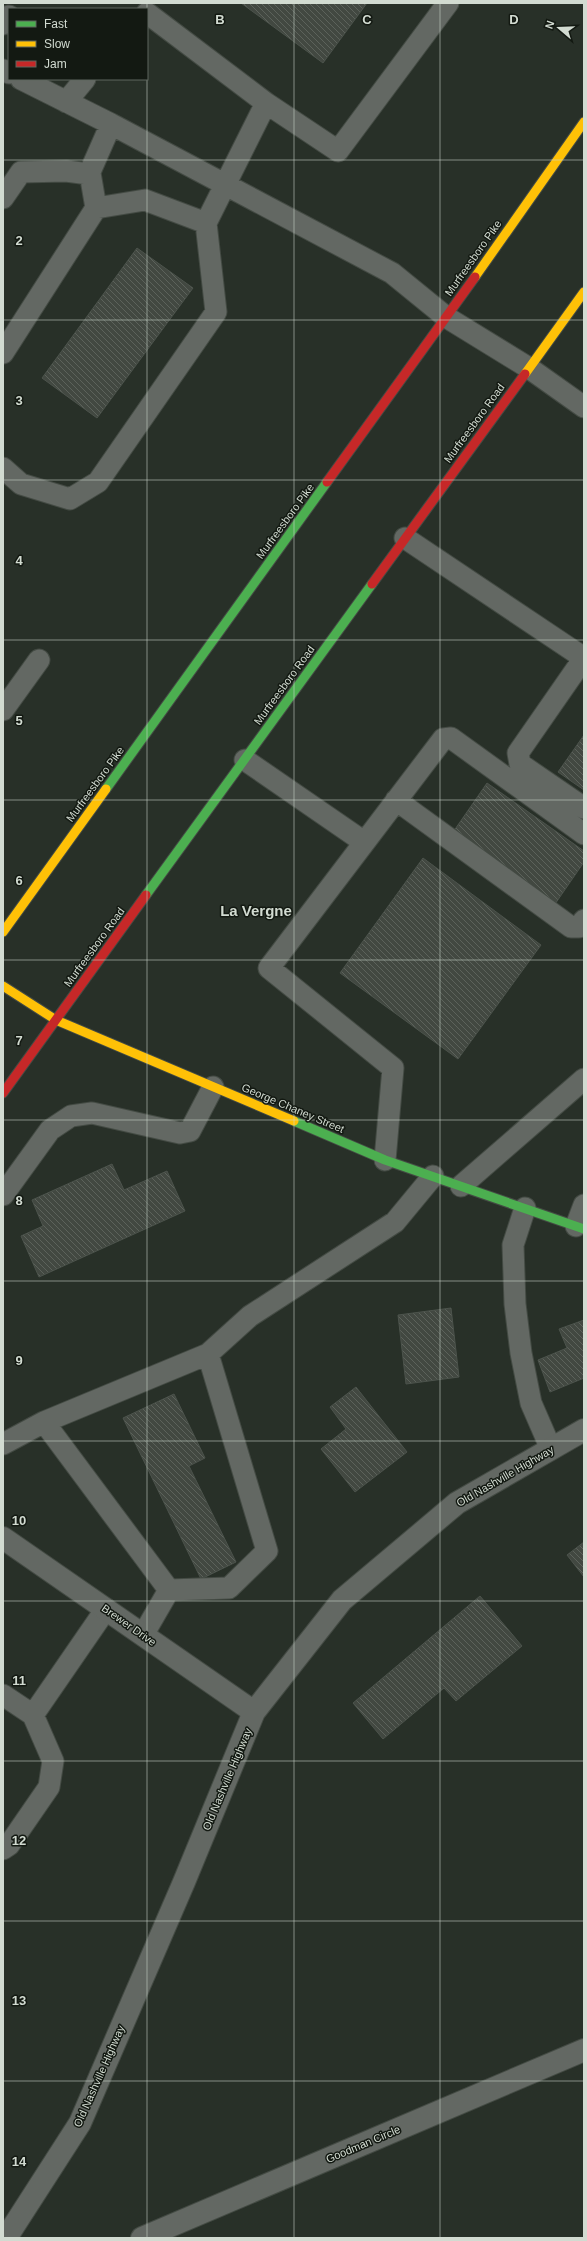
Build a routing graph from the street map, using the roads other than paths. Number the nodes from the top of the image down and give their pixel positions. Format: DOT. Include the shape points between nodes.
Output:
graph roads {
  1 [pos="448,3"];
  2 [pos="148,14"];
  3 [pos="22,80"];
  4 [pos="84,80"];
  5 [pos="66,102"];
  6 [pos="266,103"];
  7 [pos="584,122"];
  8 [pos="111,124"];
  9 [pos="90,172"];
  10 [pos="226,185"];
  11 [pos="3,198"];
  12 [pos="96,208"];
  13 [pos="206,223"];
  14 [pos="584,292"];
  15 [pos="446,317"];
  16 [pos="3,353"];
  17 [pos="529,368"];
  18 [pos="584,407"];
  19 [pos="3,468"];
  20 [pos="405,538"];
  21 [pos="584,658"];
  22 [pos="39,660"];
  23 [pos="3,710"];
  24 [pos="245,760"];
  25 [pos="396,800"];
  26 [pos="584,808"];
  27 [pos="584,834"];
  28 [pos="364,842"];
  29 [pos="584,920"];
  30 [pos="3,932"];
  31 [pos="3,986"];
  32 [pos="56,1020"];
  33 [pos="584,1079"];
  34 [pos="213,1086"];
  35 [pos="3,1093"];
  36 [pos="385,1160"];
  37 [pos="433,1176"];
  38 [pos="461,1186"];
  39 [pos="3,1195"];
  40 [pos="584,1205"];
  41 [pos="525,1208"];
  42 [pos="580,1227"];
  43 [pos="208,1354"];
  44 [pos="44,1422"];
  45 [pos="584,1430"];
  46 [pos="3,1444"];
  47 [pos="551,1449"];
  48 [pos="3,1538"];
  49 [pos="169,1590"];
  50 [pos="106,1609"];
  51 [pos="143,1635"];
  52 [pos="3,1695"];
  53 [pos="254,1712"];
  54 [pos="33,1715"];
  55 [pos="3,1849"];
  56 [pos="584,2050"];
  57 [pos="6,2238"];
  58 [pos="142,2238"];
  1 -- 6 [label="lane" via="338,151"];
  2 -- 6 [label="lane"];
  3 -- 5 [label="lane"];
  4 -- 5 [label="lane"];
  5 -- 8 [label="lane"];
  6 -- 10 [label="lane"];
  7 -- 15 [label="main road, Murfreesboro Pike"];
  8 -- 9 [label="lane"];
  8 -- 10 [label="lane"];
  9 -- 11 [label="lane" via="21,172"];
  9 -- 12 [label="lane"];
  10 -- 13 [label="lane"];
  10 -- 15 [label="lane" via="392,273"];
  12 -- 13 [label="lane" via="145,200"];
  12 -- 16 [label="lane"];
  13 -- 19 [label="lane" via="216,312 98,482 70,498 21,484"];
  14 -- 17 [label="main road, Murfreesboro Road"];
  15 -- 17 [label="lane"];
  15 -- 30 [label="main road, Murfreesboro Pike"];
  17 -- 18 [label="lane"];
  17 -- 20 [label="main road, Murfreesboro Road"];
  20 -- 21 [label="lane"];
  20 -- 24 [label="main road, Murfreesboro Road"];
  21 -- 26 [label="lane" via="518,753 520,764"];
  22 -- 23 [label="lane"];
  24 -- 28 [label="lane"];
  24 -- 32 [label="main road, Murfreesboro Road"];
  25 -- 27 [label="lane" via="447,737"];
  25 -- 28 [label="lane"];
  25 -- 29 [label="lane" via="570,927 579,927"];
  28 -- 36 [label="lane" via="269,968 393,1068"];
  31 -- 32 [label="main road, George Chaney Street"];
  32 -- 34 [label="main road, George Chaney Street"];
  32 -- 35 [label="main road, Murfreesboro Road"];
  33 -- 38 [label="lane"];
  34 -- 36 [label="main road, George Chaney Street"];
  34 -- 39 [label="lane" via="190,1131 180,1133 92,1113 71,1116 50,1130"];
  36 -- 37 [label="main road, George Chaney Street"];
  37 -- 38 [label="main road, George Chaney Street"];
  37 -- 43 [label="lane" via="395,1222 250,1316"];
  38 -- 41 [label="main road, George Chaney Street"];
  40 -- 42 [label="lane"];
  41 -- 42 [label="main road, George Chaney Street"];
  41 -- 47 [label="lane" via="513,1245 515,1304 531,1403"];
  43 -- 44 [label="lane"];
  43 -- 49 [label="lane" via="267,1551 229,1588"];
  44 -- 46 [label="lane"];
  44 -- 49 [label="lane"];
  45 -- 47 [label="street, Old Nashville Highway"];
  47 -- 53 [label="street, Old Nashville Highway" via="457,1502 342,1600"];
  48 -- 50 [label="street, Brewer Drive"];
  49 -- 51 [label="lane"];
  50 -- 51 [label="street, Brewer Drive"];
  50 -- 54 [label="lane"];
  51 -- 53 [label="street, Brewer Drive"];
  52 -- 54 [label="lane"];
  53 -- 57 [label="street, Old Nashville Highway" via="80,2123"];
  54 -- 55 [label="lane" via="53,1761 49,1787 9,1845"];
  56 -- 58 [label="street, Goodman Circle"];
}
